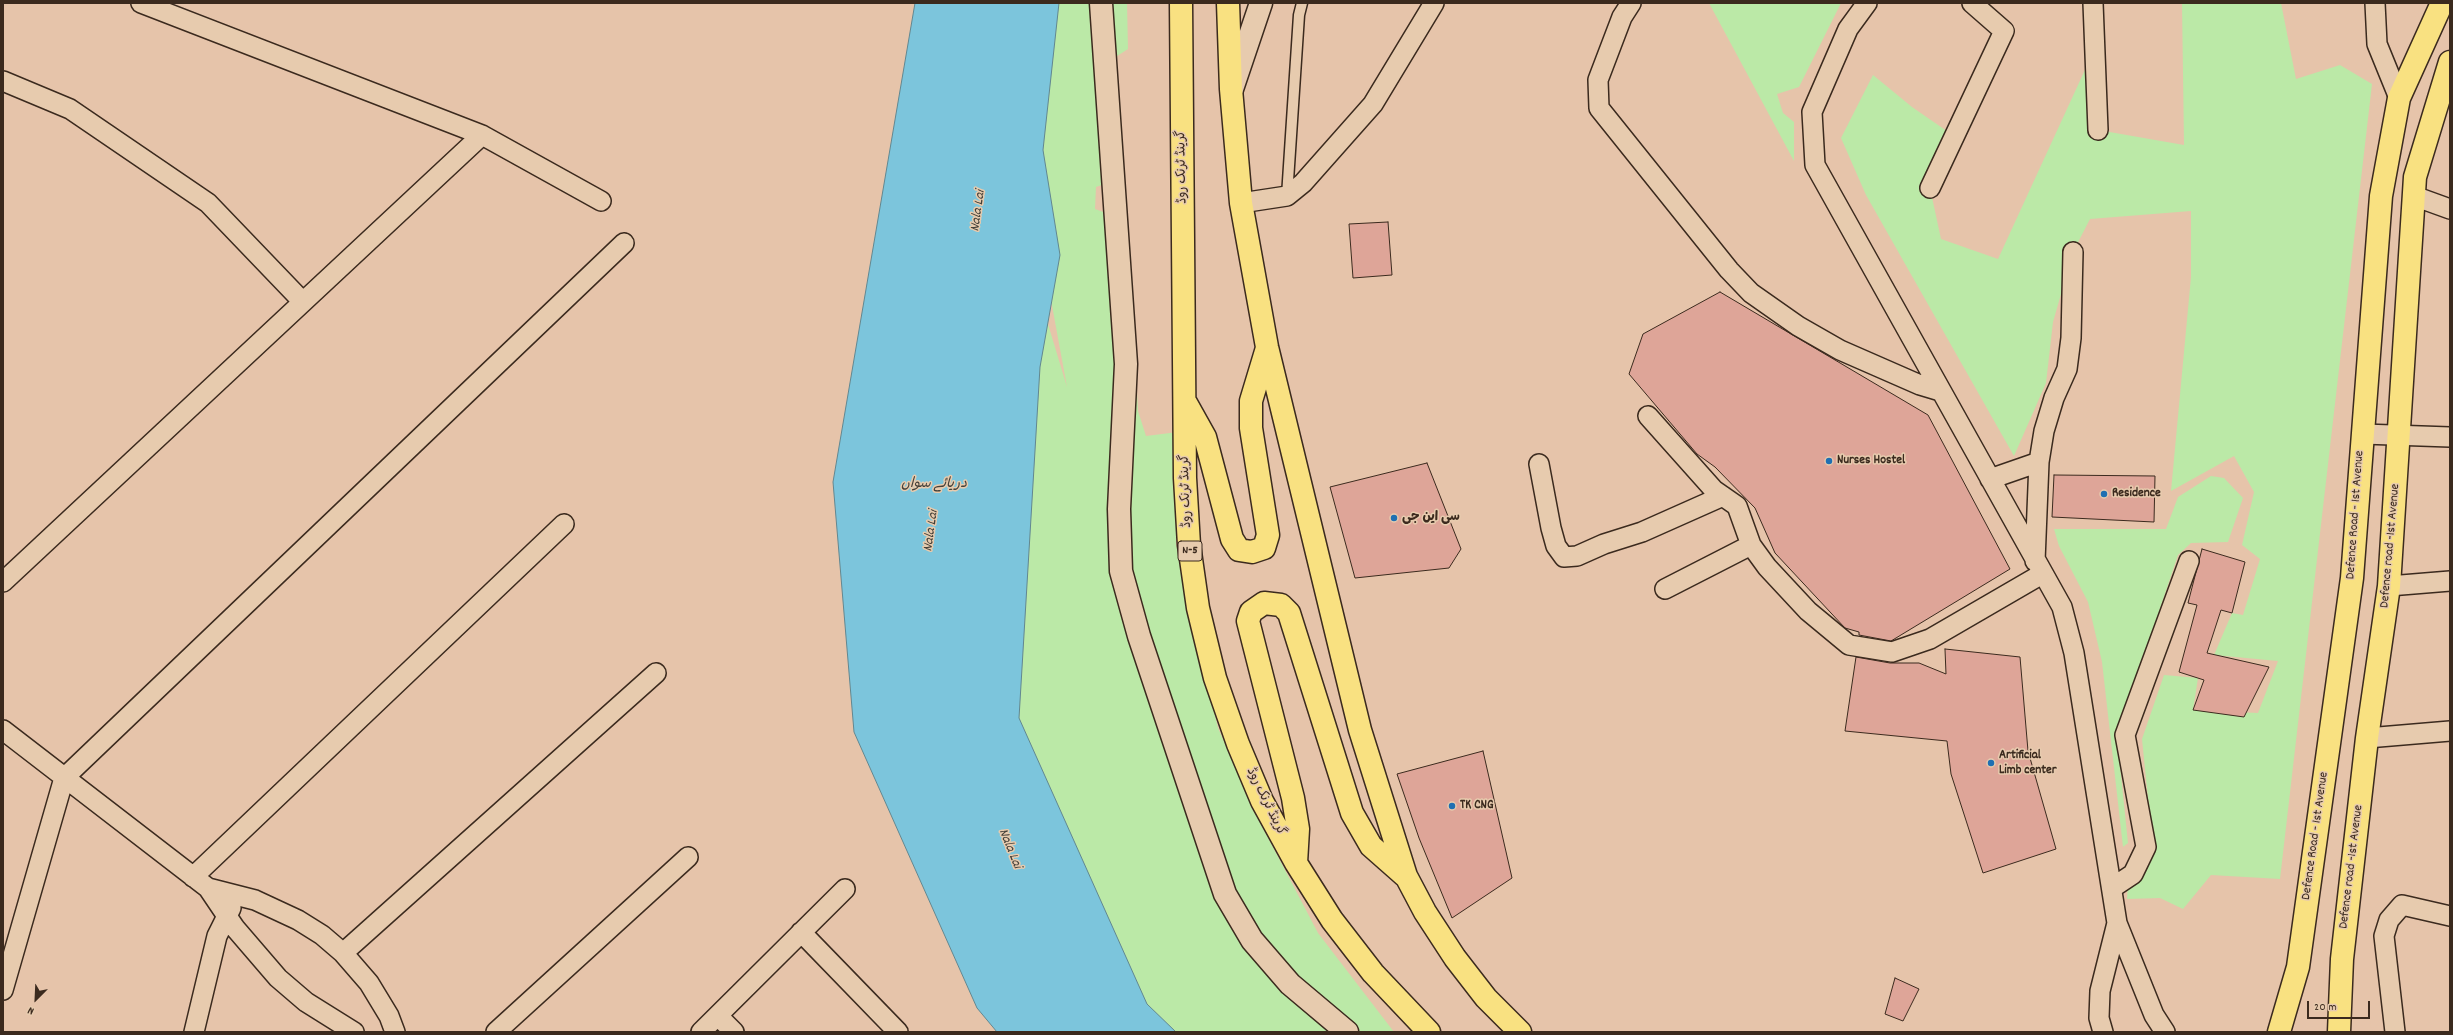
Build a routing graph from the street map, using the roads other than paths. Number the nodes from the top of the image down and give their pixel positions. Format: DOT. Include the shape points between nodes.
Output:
graph roads {
  1 [pos="141,3"];
  2 [pos="1101,3"];
  3 [pos="1181,3"];
  4 [pos="1261,3"];
  5 [pos="1302,3"];
  6 [pos="1434,3"];
  7 [pos="1631,3"];
  8 [pos="1867,3"];
  9 [pos="1972,3"];
  10 [pos="2093,3"];
  11 [pos="2375,3"];
  12 [pos="2442,3"];
  13 [pos="1230,6"];
  14 [pos="2450,62"];
  15 [pos="3,81"];
  16 [pos="1232,89"];
  17 [pos="2399,98"];
  18 [pos="2098,130"];
  19 [pos="482,135"];
  20 [pos="1930,188"];
  21 [pos="1287,196"];
  22 [pos="2414,196"];
  23 [pos="601,201"];
  24 [pos="1241,203"];
  25 [pos="2450,209"];
  26 [pos="624,243"];
  27 [pos="2073,252"];
  28 [pos="303,302"];
  29 [pos="1267,347"];
  30 [pos="1940,391"];
  31 [pos="1186,402"];
  32 [pos="1648,416"];
  33 [pos="2363,434"];
  34 [pos="2400,436"];
  35 [pos="2450,437"];
  36 [pos="2039,462"];
  37 [pos="1539,464"];
  38 [pos="1990,479"];
  39 [pos="1723,496"];
  40 [pos="564,524"];
  41 [pos="1751,545"];
  42 [pos="2189,561"];
  43 [pos="2039,567"];
  44 [pos="2450,581"];
  45 [pos="3,582"];
  46 [pos="2388,586"];
  47 [pos="1665,589"];
  48 [pos="656,673"];
  49 [pos="3,730"];
  50 [pos="2450,731"];
  51 [pos="2367,738"];
  52 [pos="64,778"];
  53 [pos="688,857"];
  54 [pos="1296,863"];
  55 [pos="1406,876"];
  56 [pos="193,877"];
  57 [pos="208,888"];
  58 [pos="2112,888"];
  59 [pos="845,889"];
  60 [pos="240,895"];
  61 [pos="226,915"];
  62 [pos="2450,916"];
  63 [pos="2117,923"];
  64 [pos="801,932"];
  65 [pos="343,953"];
  66 [pos="3,990"];
  67 [pos="718,1016"];
  68 [pos="194,1032"];
  69 [pos="354,1032"];
  70 [pos="395,1032"];
  71 [pos="496,1032"];
  72 [pos="701,1032"];
  73 [pos="734,1032"];
  74 [pos="898,1032"];
  75 [pos="1347,1032"];
  76 [pos="1429,1032"];
  77 [pos="1520,1032"];
  78 [pos="2103,1032"];
  79 [pos="2165,1032"];
  80 [pos="2279,1032"];
  81 [pos="2339,1032"];
  82 [pos="2395,1032"];
  1 -- 19 [label="street"];
  2 -- 75 [label="main road" via="1126,364 1119,509 1121,571 1144,651 1225,894 1252,940 1290,984"];
  3 -- 31 [label="main road, گرینڈ ٹرنک روڈ / N-5"];
  4 -- 16 [label="main road"];
  5 -- 21 [label="lane" via="1299,15"];
  6 -- 21 [label="street" via="1373,104 1303,183"];
  7 -- 30 [label="street" via="1622,17 1598,80 1599,108 1729,270 1751,293 1798,326 1840,350 1920,385"];
  8 -- 30 [label="street" via="1848,29 1812,112 1815,164"];
  9 -- 20 [label="street" via="2004,31"];
  10 -- 18 [label="street"];
  11 -- 17 [label="street" via="2377,44"];
  12 -- 17 [label="main road, Defence Road - 1st Avenue"];
  13 -- 16 [label="main road"];
  14 -- 22 [label="main road, Defence road -1st Avenue" via="2415,177"];
  15 -- 28 [label="street" via="70,109 208,203"];
  16 -- 24 [label="main road"];
  17 -- 33 [label="main road, Defence Road - 1st Avenue" via="2381,196"];
  19 -- 23 [label="street"];
  19 -- 28 [label="street"];
  21 -- 24 [label="street"];
  22 -- 25 [label="street"];
  22 -- 34 [label="main road, Defence road -1st Avenue"];
  24 -- 29 [label="main road"];
  26 -- 52 [label="street"];
  27 -- 36 [label="street" via="2067,369 2054,398 2044,431"];
  28 -- 45 [label="street"];
  29 -- 31 [label="main road" via="1251,401 1250,428 1268,535 1264,548 1252,552 1239,550 1232,539 1205,436"];
  29 -- 55 [label="main road" via="1360,730"];
  30 -- 38 [label="street"];
  31 -- 54 [label="main road, گرینڈ ٹرنک روڈ / N-5" via="1185,478 1188,530 1198,608 1215,678 1238,744 1262,801"];
  32 -- 39 [label="street" via="1714,490"];
  33 -- 34 [label="street"];
  33 -- 80 [label="main road, Defence Road - 1st Avenue" via="2352,578 2298,967"];
  34 -- 35 [label="street"];
  34 -- 46 [label="main road, Defence road -1st Avenue"];
  36 -- 38 [label="street"];
  36 -- 43 [label="street"];
  37 -- 39 [label="street" via="1551,528 1556,546 1564,557 1578,556 1604,544 1642,532"];
  38 -- 43 [label="street"];
  39 -- 41 [label="street" via="1737,506"];
  40 -- 56 [label="street"];
  41 -- 43 [label="street" via="1808,611 1849,646 1892,652 1930,639"];
  41 -- 47 [label="street"];
  42 -- 58 [label="street" via="2125,735 2146,847 2133,874"];
  43 -- 58 [label="street" via="2062,607 2074,653"];
  44 -- 46 [label="street"];
  46 -- 51 [label="main road, Defence road -1st Avenue"];
  48 -- 65 [label="street"];
  49 -- 52 [label="street"];
  50 -- 51 [label="street"];
  51 -- 81 [label="main road, Defence road -1st Avenue" via="2342,959"];
  52 -- 56 [label="street"];
  52 -- 66 [label="street"];
  53 -- 71 [label="street"];
  54 -- 55 [label="main road" via="1298,829 1293,798 1248,621 1251,612 1264,603 1281,605 1289,613 1352,813 1371,846"];
  54 -- 76 [label="main road, گرینڈ ٹرنک روڈ / N-5" via="1332,920 1373,973"];
  55 -- 77 [label="main road" via="1425,912 1455,958 1486,998"];
  56 -- 57 [label="street"];
  57 -- 60 [label="street"];
  57 -- 61 [label="street"];
  58 -- 63 [label="street"];
  59 -- 64 [label="street"];
  60 -- 61 [label="street"];
  60 -- 65 [label="street" via="298,920 322,935"];
  61 -- 68 [label="street" via="217,936"];
  61 -- 69 [label="street" via="278,978 306,1002"];
  62 -- 82 [label="street" via="2402,905 2389,920 2384,936"];
  63 -- 78 [label="street" via="2100,991 2099,1018"];
  63 -- 79 [label="street" via="2154,1015"];
  64 -- 67 [label="street"];
  64 -- 74 [label="street"];
  65 -- 70 [label="street" via="369,983 389,1016"];
  67 -- 72 [label="street"];
  67 -- 73 [label="street"];
}
